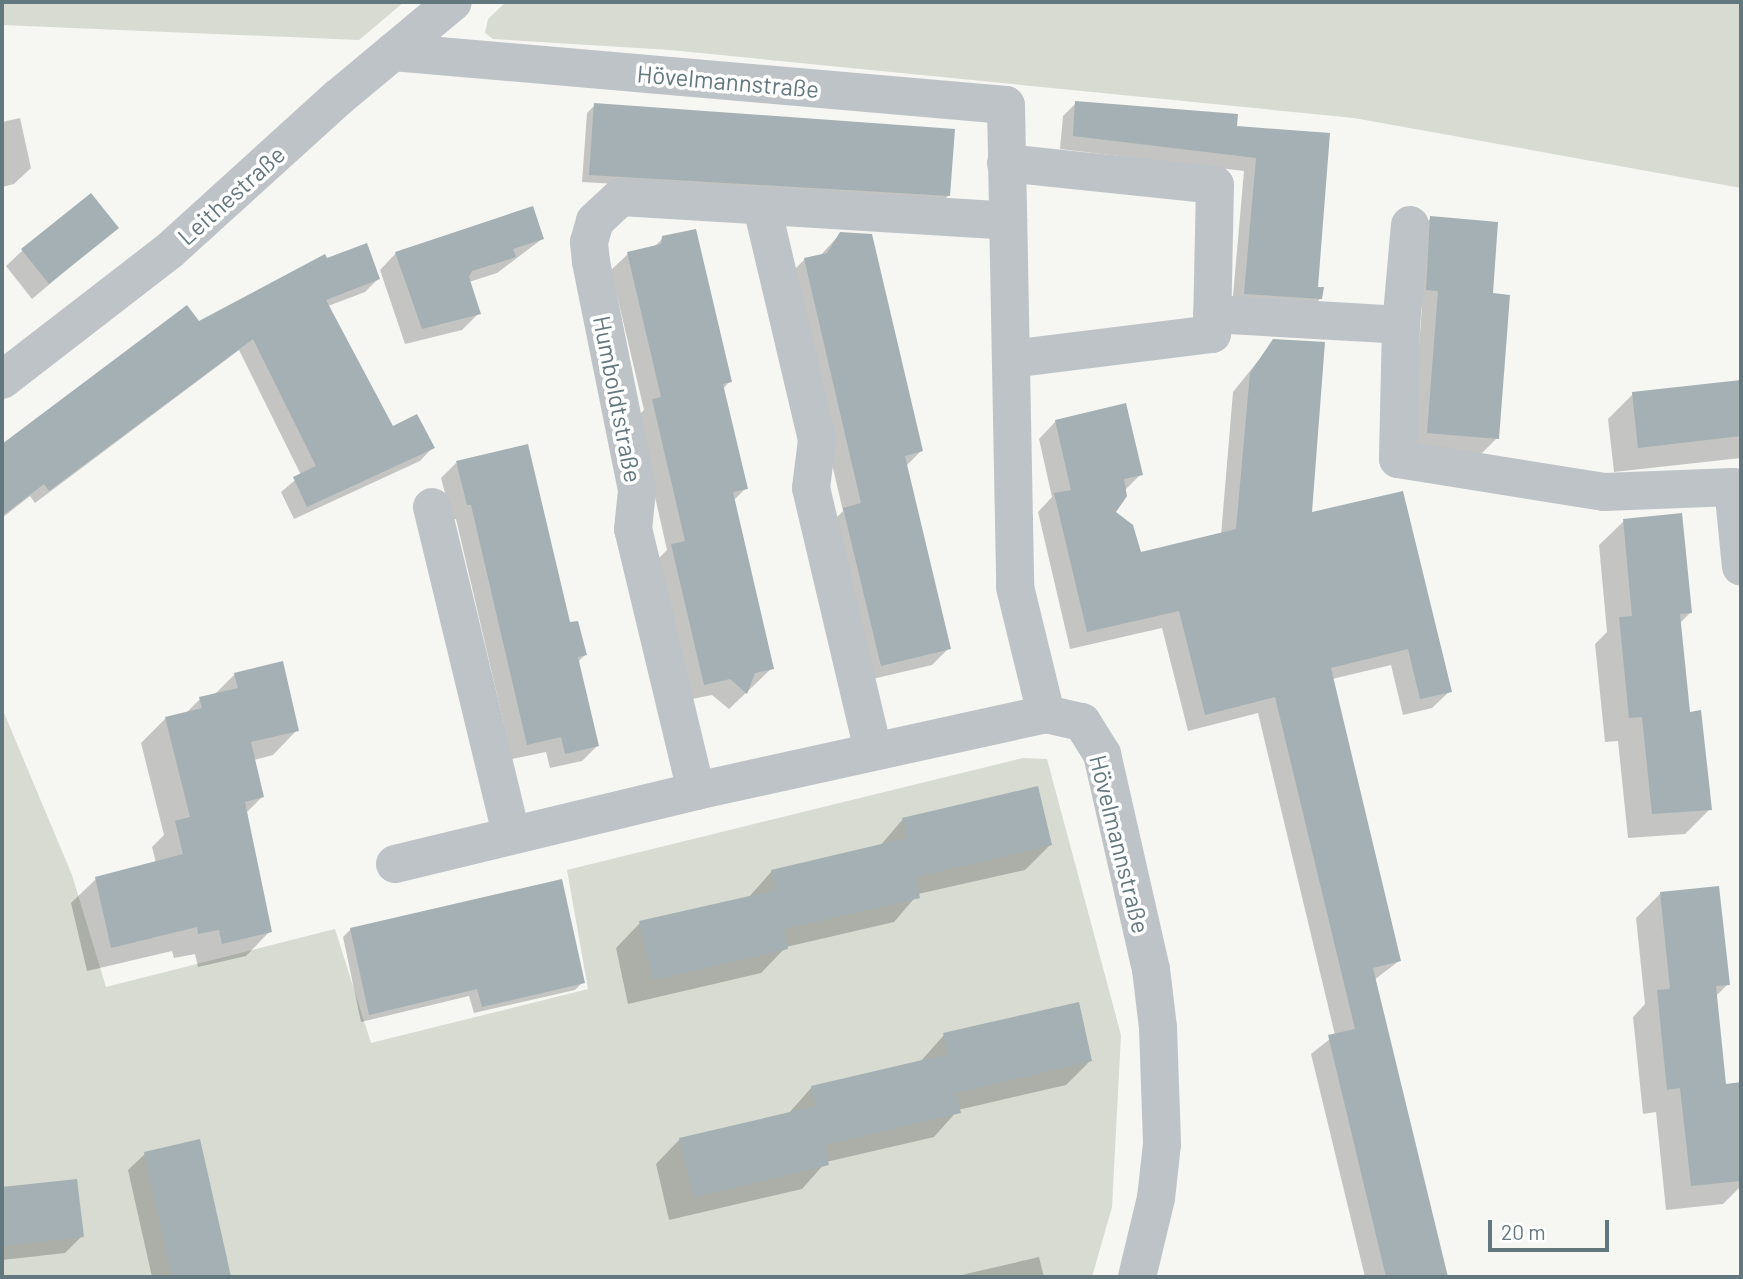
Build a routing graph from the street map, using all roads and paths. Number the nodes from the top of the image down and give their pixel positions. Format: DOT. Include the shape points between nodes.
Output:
graph roads {
  1 [pos="453,2"];
  2 [pos="393,52"];
  3 [pos="1006,163"];
  4 [pos="762,207"];
  5 [pos="1008,221"];
  6 [pos="1410,225"];
  7 [pos="1212,314"];
  8 [pos="1401,325"];
  9 [pos="1012,359"];
  10 [pos="2,380"];
  11 [pos="432,507"];
  12 [pos="1741,567"];
  13 [pos="1046,715"];
  14 [pos="873,751"];
  15 [pos="696,791"];
  16 [pos="511,834"];
  17 [pos="395,864"];
  18 [pos="1137,1277"];
  1 -- 2 [label="street, Leithestraße"];
  2 -- 3 [label="street, Hövelmannstraße" via="1006,105"];
  2 -- 10 [label="street, Leithestraße" via="169,251"];
  3 -- 5 [label="street, Hövelmannstraße"];
  3 -- 7 [label="street" via="1215,185"];
  4 -- 5 [label="street, Humboldtstraße"];
  4 -- 14 [label="street" via="817,440 811,488"];
  4 -- 15 [label="street, Humboldtstraße" via="621,197 595,221 589,242 637,490 633,529"];
  5 -- 9 [label="street, Hövelmannstraße"];
  6 -- 8 [label="street"];
  7 -- 8 [label="street"];
  7 -- 9 [label="street" via="1212,334"];
  8 -- 12 [label="street" via="1398,459 1604,492 1733,487"];
  9 -- 13 [label="street, Hövelmannstraße" via="1016,587"];
  11 -- 16 [label="street"];
  13 -- 14 [label="street"];
  13 -- 18 [label="street, Hövelmannstraße" via="1082,722 1102,754 1151,970 1162,1144 1156,1198"];
  14 -- 15 [label="street"];
  15 -- 16 [label="street"];
  16 -- 17 [label="street"];
}
